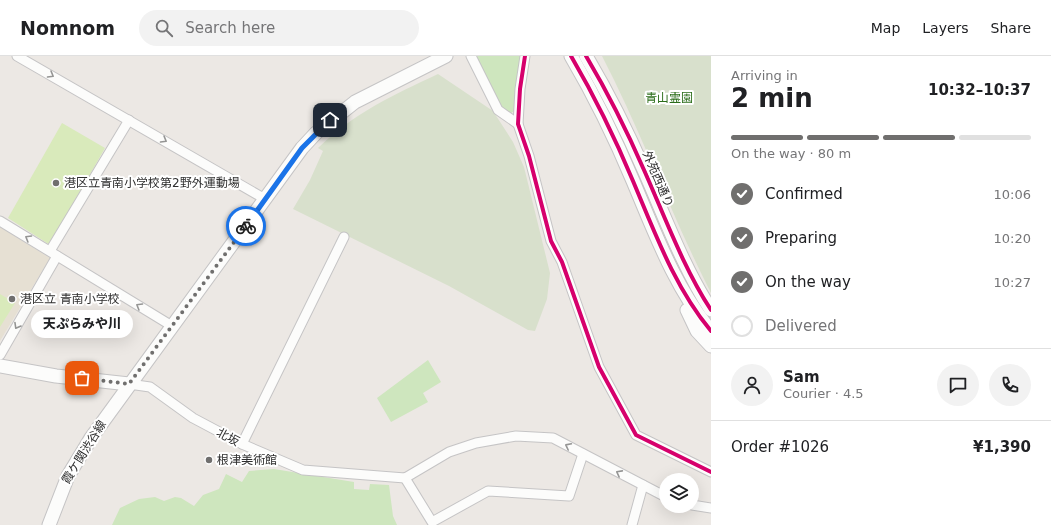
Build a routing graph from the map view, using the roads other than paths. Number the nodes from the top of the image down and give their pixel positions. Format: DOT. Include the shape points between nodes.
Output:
graph roads {
  1 [pos="17,56"];
  2 [pos="446,56"];
  3 [pos="471,56"];
  4 [pos="525,56"];
  5 [pos="571,56"];
  6 [pos="586,56"];
  7 [pos="129,120"];
  8 [pos="518,124"];
  9 [pos="265,199"];
  10 [pos="0,221"];
  11 [pos="344,237"];
  12 [pos="53,253"];
  13 [pos="680,284"];
  14 [pos="711,310"];
  15 [pos="172,326"];
  16 [pos="711,332"];
  17 [pos="711,346"];
  18 [pos="0,355"];
  19 [pos="0,366"];
  20 [pos="129,384"];
  21 [pos="242,444"];
  22 [pos="583,454"];
  23 [pos="711,472"];
  24 [pos="405,478"];
  25 [pos="643,485"];
  26 [pos="659,493"];
  27 [pos="699,506"];
  28 [pos="711,508"];
  29 [pos="49,525"];
  30 [pos="632,525"];
  1 -- 7 [label="street, one-way"];
  2 -- 9 [label="main road, 霞ケ関渋谷線" via="355,102 316,133 302,148"];
  3 -- 8 [label="street" via="498,110"];
  4 -- 8 [label="street"];
  5 -- 13 [label="main road, 外苑西通り" via="594,95"];
  6 -- 14 [label="main road, 外苑西通り" via="629,136 675,242"];
  7 -- 9 [label="street, one-way"];
  7 -- 12 [label="street"];
  8 -- 23 [label="street" via="551,241 562,262 599,367 636,435"];
  9 -- 15 [label="main road, 霞ケ関渋谷線"];
  12 -- 10 [label="street, one-way"];
  11 -- 21 [label="street"];
  15 -- 12 [label="street, one-way"];
  12 -- 18 [label="street, one-way"];
  13 -- 16 [label="main road, 外苑西通り" via="686,297"];
  13 -- 17 [label="main road" via="691,320"];
  15 -- 20 [label="main road, 霞ケ関渋谷線"];
  19 -- 20 [label="main road" via="56,376"];
  20 -- 21 [label="street, 北坂" via="150,387 193,418"];
  20 -- 29 [label="main road, 霞ケ関渋谷線" via="73,466 57,500"];
  21 -- 24 [label="street, 北坂" via="303,470"];
  22 -- 24 [label="street, one-way" via="553,438 516,436 476,443 449,452"];
  22 -- 24 [label="street" via="569,496 488,491 432,522"];
  25 -- 22 [label="street, one-way"];
  25 -- 26 [label="street"];
  25 -- 30 [label="street"];
  27 -- 28 [label="street"];
}
